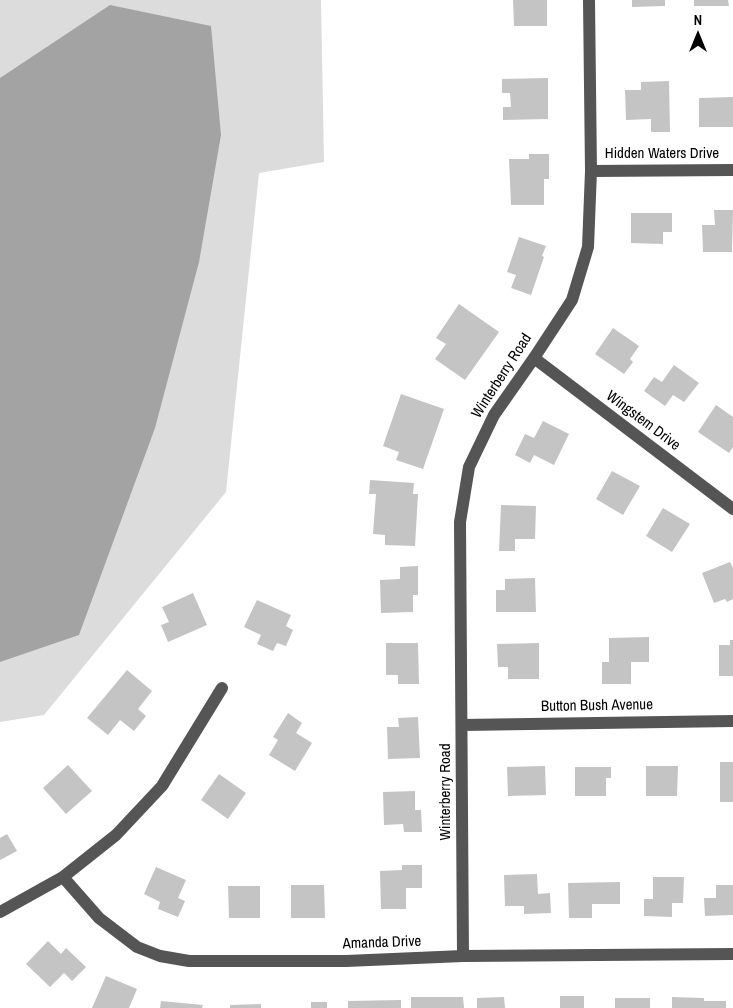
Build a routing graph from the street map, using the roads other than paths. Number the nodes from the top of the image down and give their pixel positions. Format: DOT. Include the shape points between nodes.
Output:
graph roads {
  1 [pos="590,0"];
  2 [pos="733,170"];
  3 [pos="591,171"];
  4 [pos="534,358"];
  5 [pos="733,509"];
  6 [pos="222,688"];
  7 [pos="733,721"];
  8 [pos="462,725"];
  9 [pos="63,877"];
  10 [pos="0,912"];
  11 [pos="733,954"];
  12 [pos="463,956"];
  1 -- 3 [label="street, Winterberry Road"];
  2 -- 3 [label="street, Hidden Waters Drive"];
  3 -- 4 [label="street, Winterberry Road" via="588,247 575,291"];
  4 -- 5 [label="street, Wingstem Drive"];
  4 -- 8 [label="street, Winterberry Road" via="494,415 469,467 460,522"];
  6 -- 9 [label="street" via="162,786 116,835"];
  7 -- 8 [label="street, Button Bush Avenue"];
  8 -- 12 [label="street, Winterberry Road"];
  9 -- 10 [label="street"];
  9 -- 12 [label="street, Amanda Drive" via="99,918 136,947 160,956 189,961 346,961"];
  11 -- 12 [label="street, Amanda Drive"];
}
